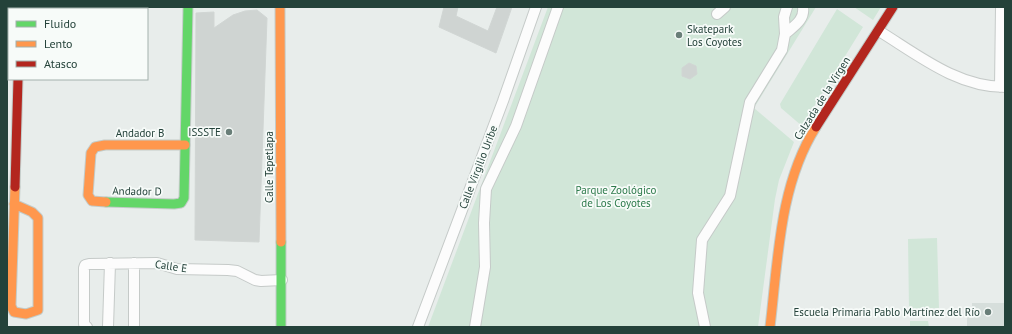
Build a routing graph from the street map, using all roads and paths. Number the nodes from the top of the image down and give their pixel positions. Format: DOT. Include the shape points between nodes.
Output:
graph roads {
  1 [pos="188,7"];
  2 [pos="280,7"];
  3 [pos="536,7"];
  4 [pos="558,7"];
  5 [pos="780,7"];
  6 [pos="787,7"];
  7 [pos="803,7"];
  8 [pos="893,7"];
  9 [pos="1000,7"];
  10 [pos="784,17"];
  11 [pos="879,31"];
  12 [pos="785,34"];
  13 [pos="18,80"];
  14 [pos="1003,87"];
  15 [pos="185,146"];
  16 [pos="92,201"];
  17 [pos="14,204"];
  18 [pos="110,263"];
  19 [pos="134,263"];
  20 [pos="282,280"];
  21 [pos="87,327"];
  22 [pos="108,327"];
  23 [pos="134,327"];
  24 [pos="281,327"];
  25 [pos="418,327"];
  26 [pos="475,327"];
  27 [pos="705,327"];
  28 [pos="770,327"];
  1 -- 15 [label="street"];
  2 -- 20 [label="street, Calle Tepetlapa"];
  3 -- 25 [label="street, Calle Virgilio Uribe"];
  4 -- 26 [label="street" via="516,126 486,189 485,267"];
  5 -- 10 [label="street"];
  6 -- 10 [label="street"];
  7 -- 12 [label="street" via="804,13 800,21"];
  8 -- 11 [label="street, Calzada de la Virgen"];
  9 -- 14 [label="street"];
  10 -- 12 [label="street"];
  11 -- 14 [label="street" via="961,79"];
  11 -- 28 [label="street, Calzada de la Virgen" via="810,137 797,167 784,212"];
  12 -- 27 [label="street" via="782,50 750,102 730,196 702,240 698,293"];
  13 -- 17 [label="street"];
  15 -- 16 [label="street, Andador B" via="95,147 91,153 88,195"];
  15 -- 16 [label="street, Andador D" via="182,203"];
  17 -- 17 [label="street" via="11,306 14,312 33,313 38,310 38,218 32,212"];
  18 -- 19 [label="street, Calle E"];
  18 -- 21 [label="street, Calle E" via="85,265 84,324"];
  18 -- 22 [label="street"];
  19 -- 20 [label="street, Calle E" via="156,263 177,269 237,271 261,281"];
  19 -- 23 [label="street"];
  20 -- 24 [label="street, Calle Tepetlapa"];
}
